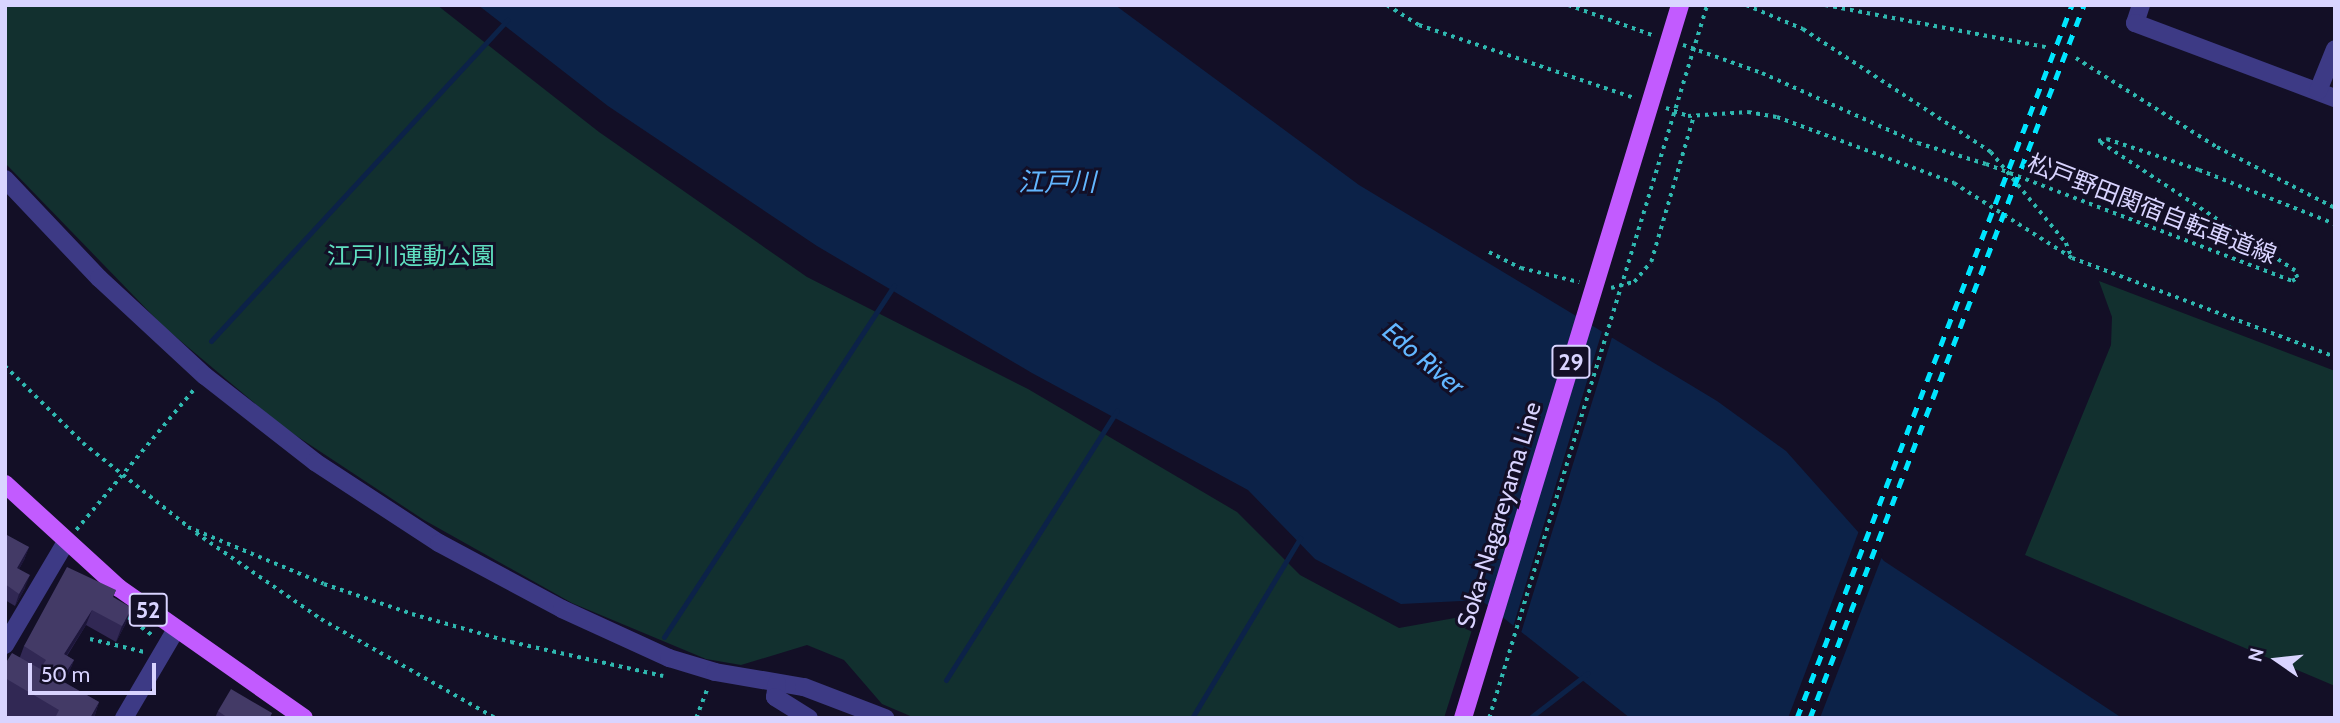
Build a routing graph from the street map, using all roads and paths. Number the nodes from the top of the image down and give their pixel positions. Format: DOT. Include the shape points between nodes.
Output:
graph roads {
  1 [pos="1387,5"];
  2 [pos="1568,5"];
  3 [pos="1680,5"];
  4 [pos="1707,5"];
  5 [pos="1746,5"];
  6 [pos="1825,5"];
  7 [pos="2141,5"];
  8 [pos="1669,40"];
  9 [pos="1681,44"];
  10 [pos="2046,47"];
  11 [pos="2335,49"];
  12 [pos="2076,58"];
  13 [pos="2326,94"];
  14 [pos="1639,100"];
  15 [pos="1664,108"];
  16 [pos="2008,173"];
  17 [pos="5,179"];
  18 [pos="2335,208"];
  19 [pos="2335,224"];
  20 [pos="2072,258"];
  21 [pos="2335,357"];
  22 [pos="5,366"];
  23 [pos="205,376"];
  24 [pos="120,473"];
  25 [pos="5,484"];
  26 [pos="188,527"];
  27 [pos="66,542"];
  28 [pos="12,619"];
  29 [pos="175,631"];
  30 [pos="90,639"];
  31 [pos="5,645"];
  32 [pos="159,658"];
  33 [pos="677,679"];
  34 [pos="777,683"];
  35 [pos="698,684"];
  36 [pos="708,686"];
  37 [pos="721,689"];
  38 [pos="293,715"];
  39 [pos="124,718"];
  40 [pos="495,718"];
  41 [pos="696,718"];
  42 [pos="809,718"];
  43 [pos="885,718"];
  44 [pos="1463,718"];
  45 [pos="1489,718"];
  1 -- 14 [label="path" via="1419,25"];
  2 -- 8 [label="path"];
  3 -- 44 [label="main road, Soka-Nagareyama Line / 29, bridge"];
  4 -- 45 [label="path, bridge"];
  5 -- 16 [label="path" via="1803,29 1991,152"];
  6 -- 10 [label="path"];
  7 -- 13 [label="street" via="2135,23"];
  9 -- 16 [label="path, 松戸野田関宿自転車道線" via="1762,72 1918,143"];
  11 -- 13 [label="street"];
  12 -- 18 [label="path" via="2217,147"];
  15 -- 20 [label="path" via="1688,116 1748,112 1777,117 1954,183"];
  16 -- 19 [label="path, 松戸野田関宿自転車道線" via="2292,281 2297,278 2295,271 2098,141 2107,139 2199,170"];
  16 -- 20 [label="path" via="2066,243"];
  17 -- 23 [label="street" via="99,278"];
  20 -- 21 [label="path"];
  22 -- 24 [label="path"];
  23 -- 24 [label="path"];
  23 -- 34 [label="street" via="314,462 480,566 669,658"];
  24 -- 26 [label="path"];
  24 -- 27 [label="path"];
  25 -- 27 [label="main road, 52"];
  26 -- 33 [label="path" via="324,584 412,614 511,642"];
  26 -- 40 [label="path" via="321,619"];
  27 -- 28 [label="street"];
  27 -- 29 [label="main road, 52"];
  28 -- 31 [label="street"];
  29 -- 32 [label="street"];
  29 -- 38 [label="main road, 52"];
  30 -- 32 [label="path" via="102,645 134,647"];
  32 -- 39 [label="street"];
  34 -- 42 [label="street" via="775,697"];
  34 -- 43 [label="street" via="804,687"];
  35 -- 36 [label="path"];
  36 -- 37 [label="path"];
  36 -- 41 [label="path"];
}
